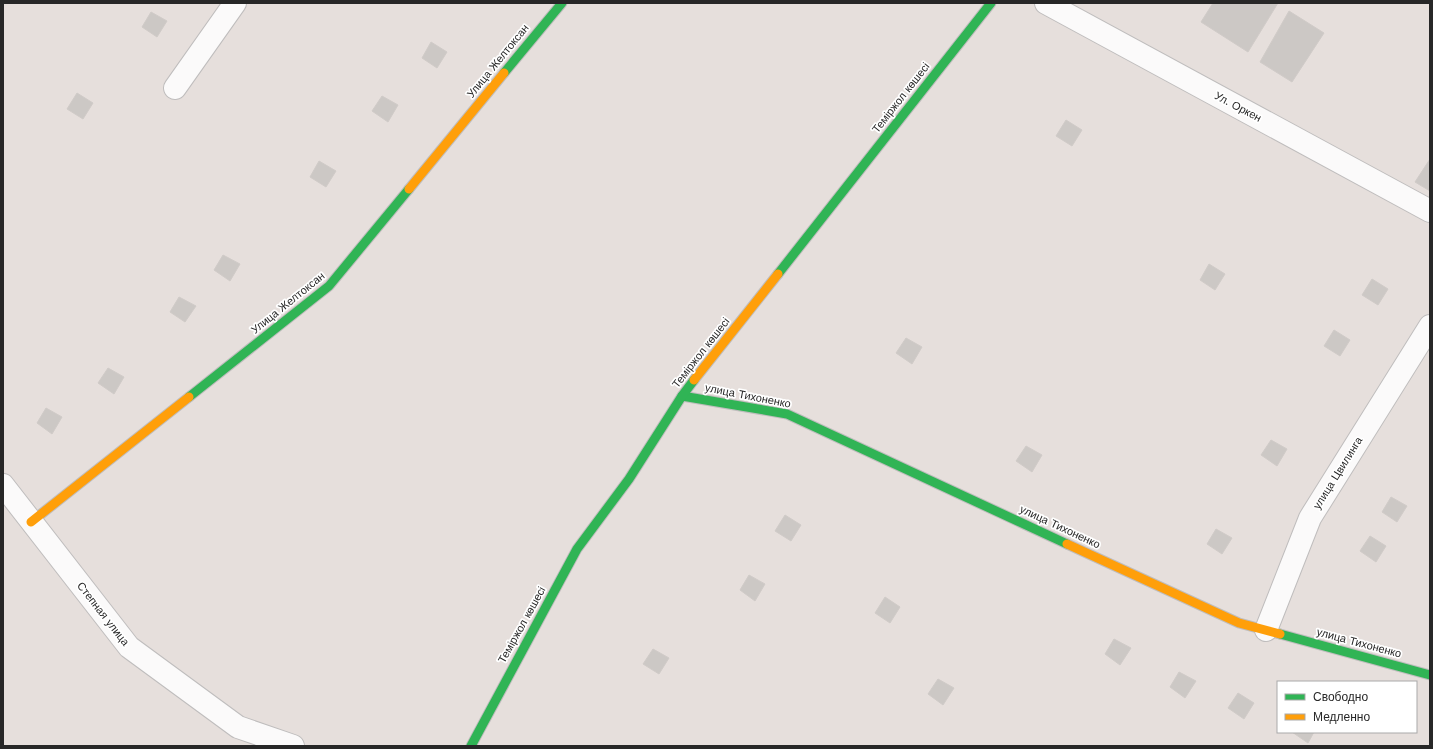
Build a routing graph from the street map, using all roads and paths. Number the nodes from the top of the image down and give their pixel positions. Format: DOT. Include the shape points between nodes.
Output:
graph roads {
  1 [pos="235,3"];
  2 [pos="562,3"];
  3 [pos="991,3"];
  4 [pos="1046,3"];
  5 [pos="175,88"];
  6 [pos="1430,211"];
  7 [pos="1430,326"];
  8 [pos="682,396"];
  9 [pos="3,485"];
  10 [pos="31,522"];
  11 [pos="1266,630"];
  12 [pos="1430,675"];
  13 [pos="293,746"];
  14 [pos="471,746"];
  1 -- 5 [label="street"];
  2 -- 10 [label="street, Улица Желтоксан" via="329,286"];
  3 -- 8 [label="street, Теміржол көшесі"];
  4 -- 6 [label="street, Ул. Оркен"];
  7 -- 11 [label="street, улица Цвилинга" via="1310,518"];
  8 -- 11 [label="street, улица Тихоненко" via="787,414 1239,622"];
  8 -- 14 [label="street, Теміржол көшесі" via="630,480 577,549"];
  9 -- 10 [label="street, Степная улица"];
  10 -- 13 [label="street, Степная улица" via="129,647 238,727"];
  11 -- 12 [label="street, улица Тихоненко"];
}
